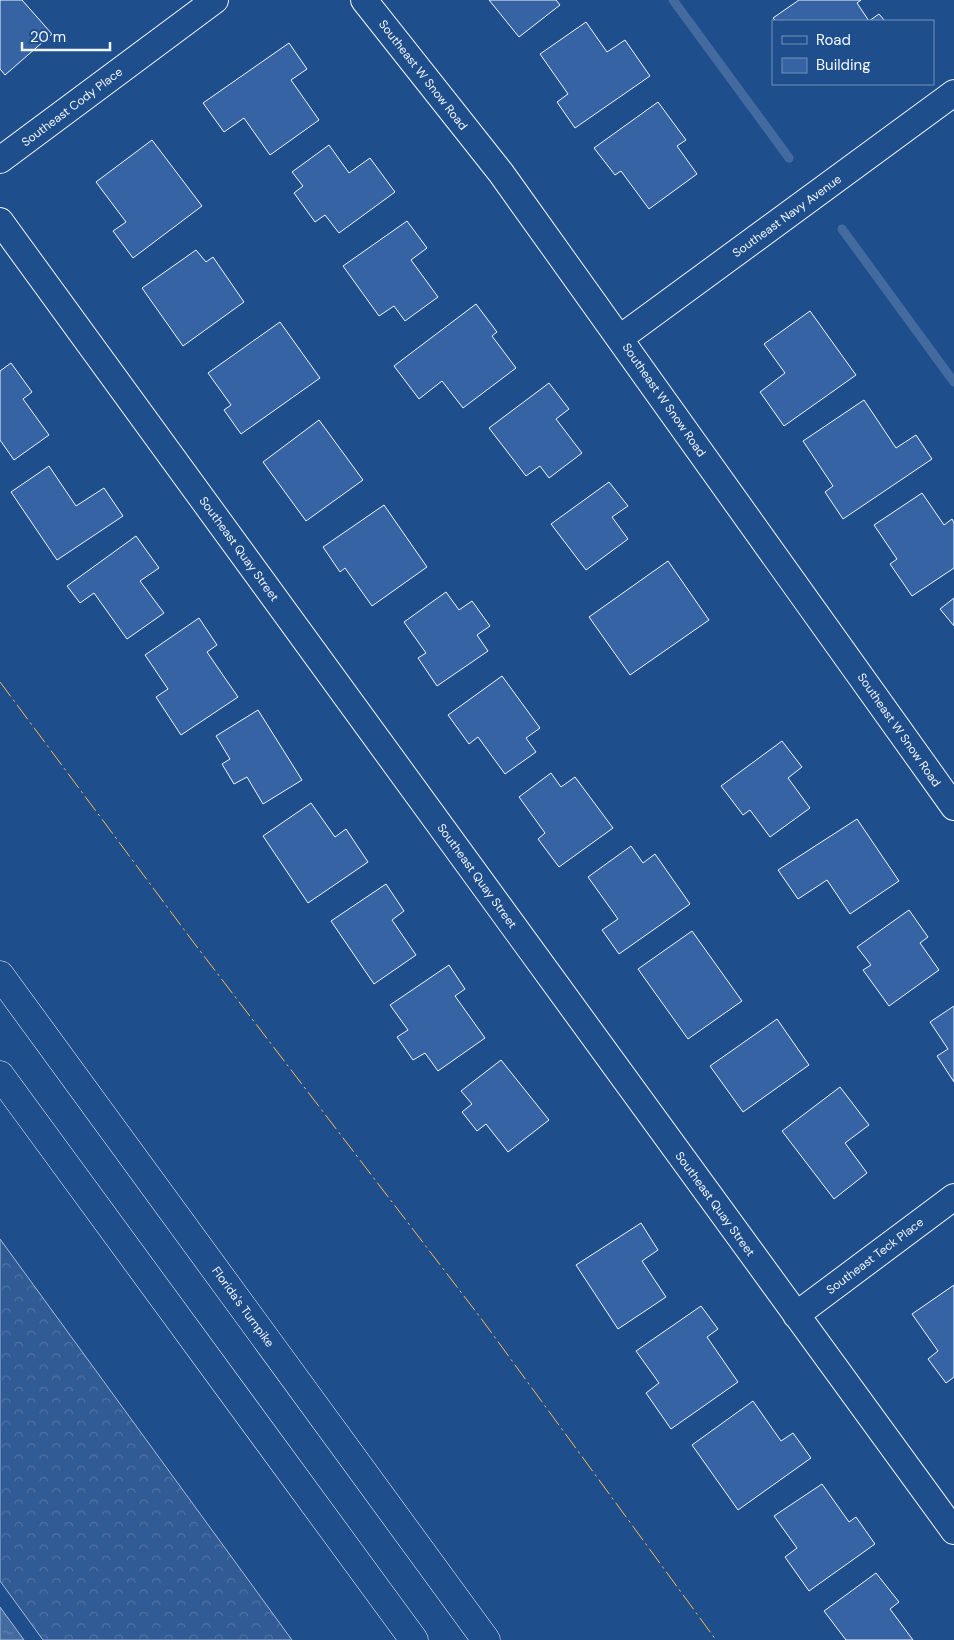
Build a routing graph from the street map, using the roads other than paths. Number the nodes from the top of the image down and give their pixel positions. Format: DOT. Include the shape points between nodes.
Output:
graph roads {
  1 [pos="215,0"];
  2 [pos="364,0"];
  3 [pos="954,93"];
  4 [pos="0,160"];
  5 [pos="0,221"];
  6 [pos="620,338"];
  7 [pos="954,807"];
  8 [pos="0,975"];
  9 [pos="0,1075"];
  10 [pos="954,1197"];
  11 [pos="796,1315"];
  12 [pos="954,1531"];
  13 [pos="414,1640"];
  14 [pos="486,1640"];
  1 -- 4 [label="street, Southeast Cody Place"];
  2 -- 6 [label="street, Southeast W Snow Road" via="501,173"];
  3 -- 6 [label="street, Southeast Navy Avenue"];
  5 -- 11 [label="street, Southeast Quay Street"];
  6 -- 7 [label="street, Southeast W Snow Road"];
  8 -- 14 [label="highway, Florida's Turnpike"];
  9 -- 13 [label="highway"];
  10 -- 11 [label="street, Southeast Teck Place"];
  11 -- 12 [label="street, Southeast Quay Street"];
}
